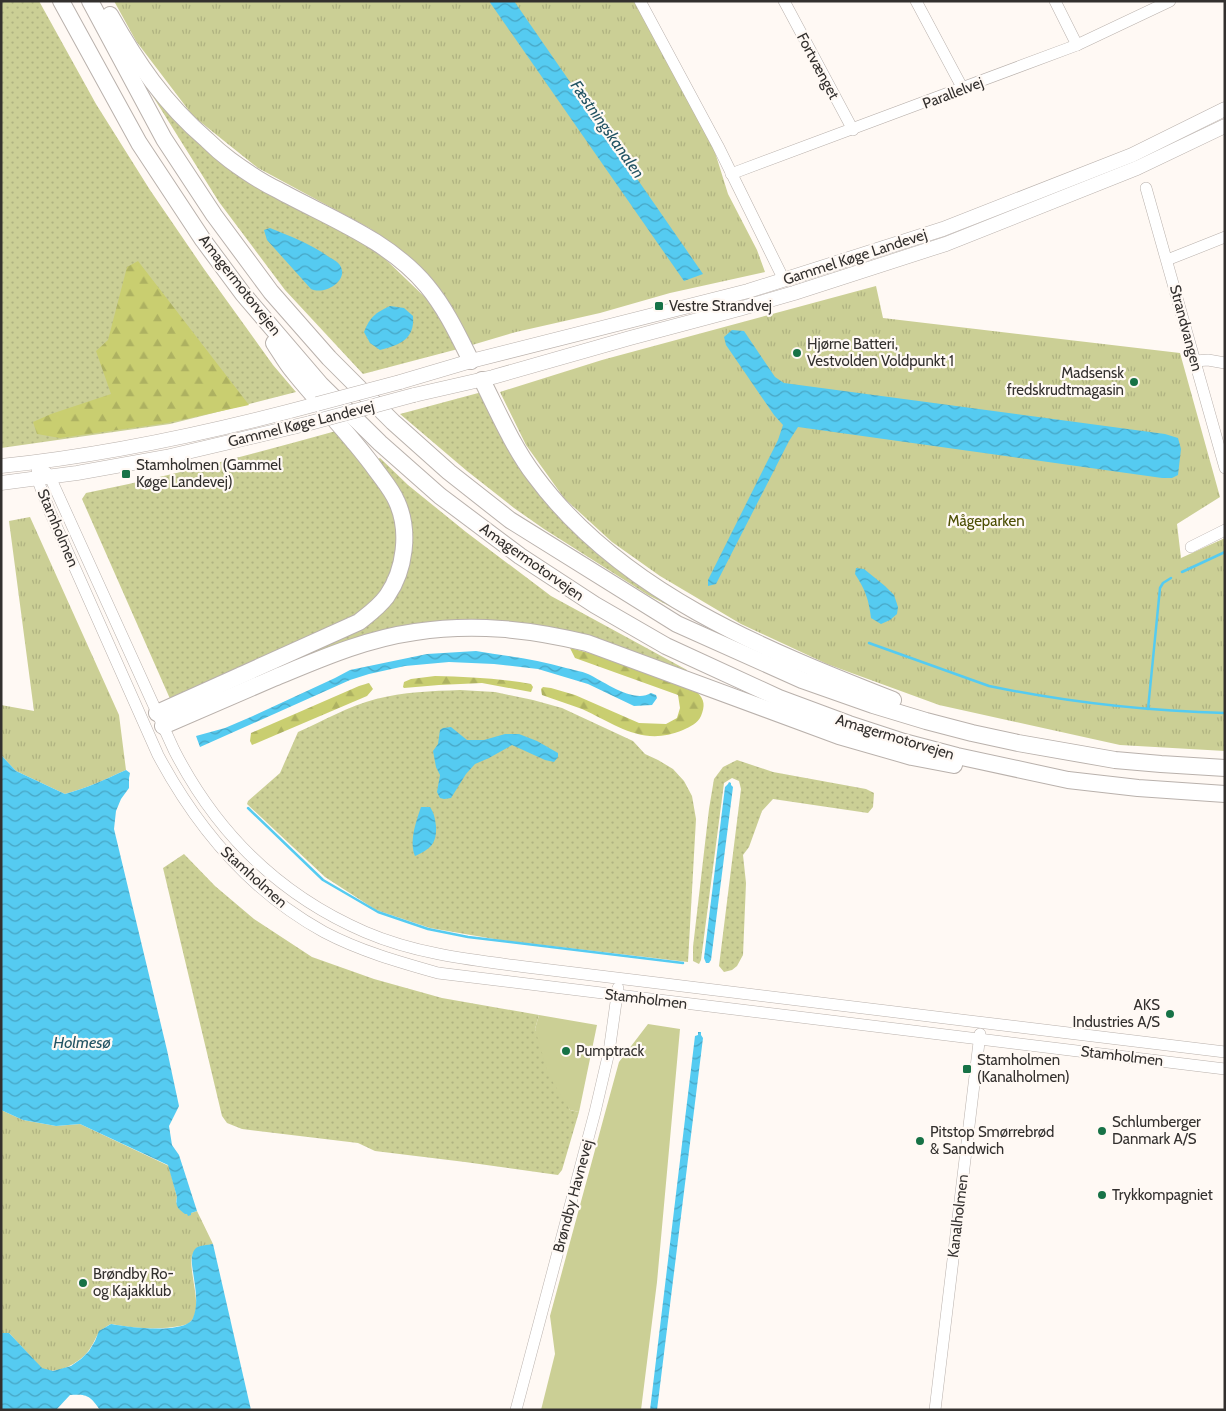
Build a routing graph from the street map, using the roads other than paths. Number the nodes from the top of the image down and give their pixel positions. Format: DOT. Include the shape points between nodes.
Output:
graph roads {
  1 [pos="61,1"];
  2 [pos="90,1"];
  3 [pos="102,1"];
  4 [pos="640,1"];
  5 [pos="784,1"];
  6 [pos="916,1"];
  7 [pos="1055,1"];
  8 [pos="1170,1"];
  9 [pos="1077,45"];
  10 [pos="963,89"];
  11 [pos="1225,109"];
  12 [pos="1225,126"];
  13 [pos="853,130"];
  14 [pos="731,174"];
  15 [pos="1146,188"];
  16 [pos="1225,237"];
  17 [pos="1167,260"];
  18 [pos="784,280"];
  19 [pos="244,294"];
  20 [pos="471,361"];
  21 [pos="1195,361"];
  22 [pos="1225,363"];
  23 [pos="482,380"];
  24 [pos="38,462"];
  25 [pos="1,466"];
  26 [pos="1225,468"];
  27 [pos="43,478"];
  28 [pos="1,483"];
  29 [pos="1225,530"];
  30 [pos="1191,547"];
  31 [pos="160,719"];
  32 [pos="145,726"];
  33 [pos="1018,743"];
  34 [pos="1225,768"];
  35 [pos="1068,780"];
  36 [pos="1225,794"];
  37 [pos="620,979"];
  38 [pos="618,995"];
  39 [pos="981,1022"];
  40 [pos="979,1040"];
  41 [pos="1225,1052"];
  42 [pos="1225,1069"];
  43 [pos="516,1410"];
  44 [pos="935,1410"];
  1 -- 19 [label="highway, Amagermotorvejen" via="139,144 203,240"];
  2 -- 33 [label="highway, Amagermotorvejen" via="164,139 214,216 271,292 329,358 449,472 510,520 677,624 802,680 873,705"];
  3 -- 20 [label="highway" via="140,65 162,96 189,125 228,159 275,189 365,235 404,263 427,286 448,316"];
  4 -- 14 [label="street"];
  5 -- 13 [label="street, Fortvænget"];
  6 -- 10 [label="street"];
  7 -- 9 [label="street"];
  8 -- 9 [label="street, Parallelvej"];
  9 -- 10 [label="street, Parallelvej"];
  10 -- 13 [label="street, Parallelvej"];
  11 -- 18 [label="main road, Gammel Køge Landevej" via="1132,155 944,229"];
  12 -- 23 [label="main road, Gammel Køge Landevej" via="1137,168 942,245 794,293"];
  13 -- 14 [label="street, Parallelvej"];
  14 -- 18 [label="street"];
  15 -- 17 [label="street, Strandvangen"];
  16 -- 17 [label="street"];
  17 -- 21 [label="street, Strandvangen"];
  18 -- 20 [label="main road, Gammel Køge Landevej"];
  19 -- 31 [label="highway" via="292,370 389,486 403,522 402,560 387,596 359,622"];
  19 -- 35 [label="highway, Amagermotorvejen" via="321,385 380,443 440,496 520,556 595,606 666,646 805,708 904,742"];
  20 -- 23 [label="main road"];
  20 -- 24 [label="main road, Gammel Køge Landevej, bridge" via="291,411 166,440"];
  21 -- 22 [label="street"];
  21 -- 26 [label="street, Strandvangen"];
  23 -- 27 [label="main road, Gammel Køge Landevej, bridge" via="166,457"];
  23 -- 33 [label="highway" via="534,475 584,531 627,568 693,610 805,666 908,706"];
  24 -- 25 [label="main road, Gammel Køge Landevej"];
  24 -- 27 [label="street, Stamholmen"];
  27 -- 28 [label="main road, Gammel Køge Landevej"];
  27 -- 31 [label="street, Stamholmen"];
  27 -- 32 [label="street, Stamholmen" via="50,512"];
  29 -- 30 [label="street"];
  31 -- 32 [label="street"];
  31 -- 35 [label="highway" via="379,639 448,628 484,627 553,635 588,643 838,736 912,758 1025,777"];
  31 -- 37 [label="street, Stamholmen" via="200,796 239,844 276,879 334,918 402,946 445,956"];
  32 -- 38 [label="street, Stamholmen" via="177,789 226,854 267,894 324,932 394,961 438,972"];
  33 -- 34 [label="highway, Amagermotorvejen" via="1115,760"];
  35 -- 36 [label="highway, Amagermotorvejen"];
  37 -- 38 [label="street, Brøndby Havnevej"];
  37 -- 39 [label="street, Stamholmen"];
  38 -- 40 [label="street, Stamholmen"];
  38 -- 43 [label="street, Brøndby Havnevej" via="596,1112"];
  39 -- 40 [label="street, Kanalholmen"];
  39 -- 41 [label="street, Stamholmen"];
  40 -- 42 [label="street, Stamholmen"];
  40 -- 44 [label="street, Kanalholmen"];
}
